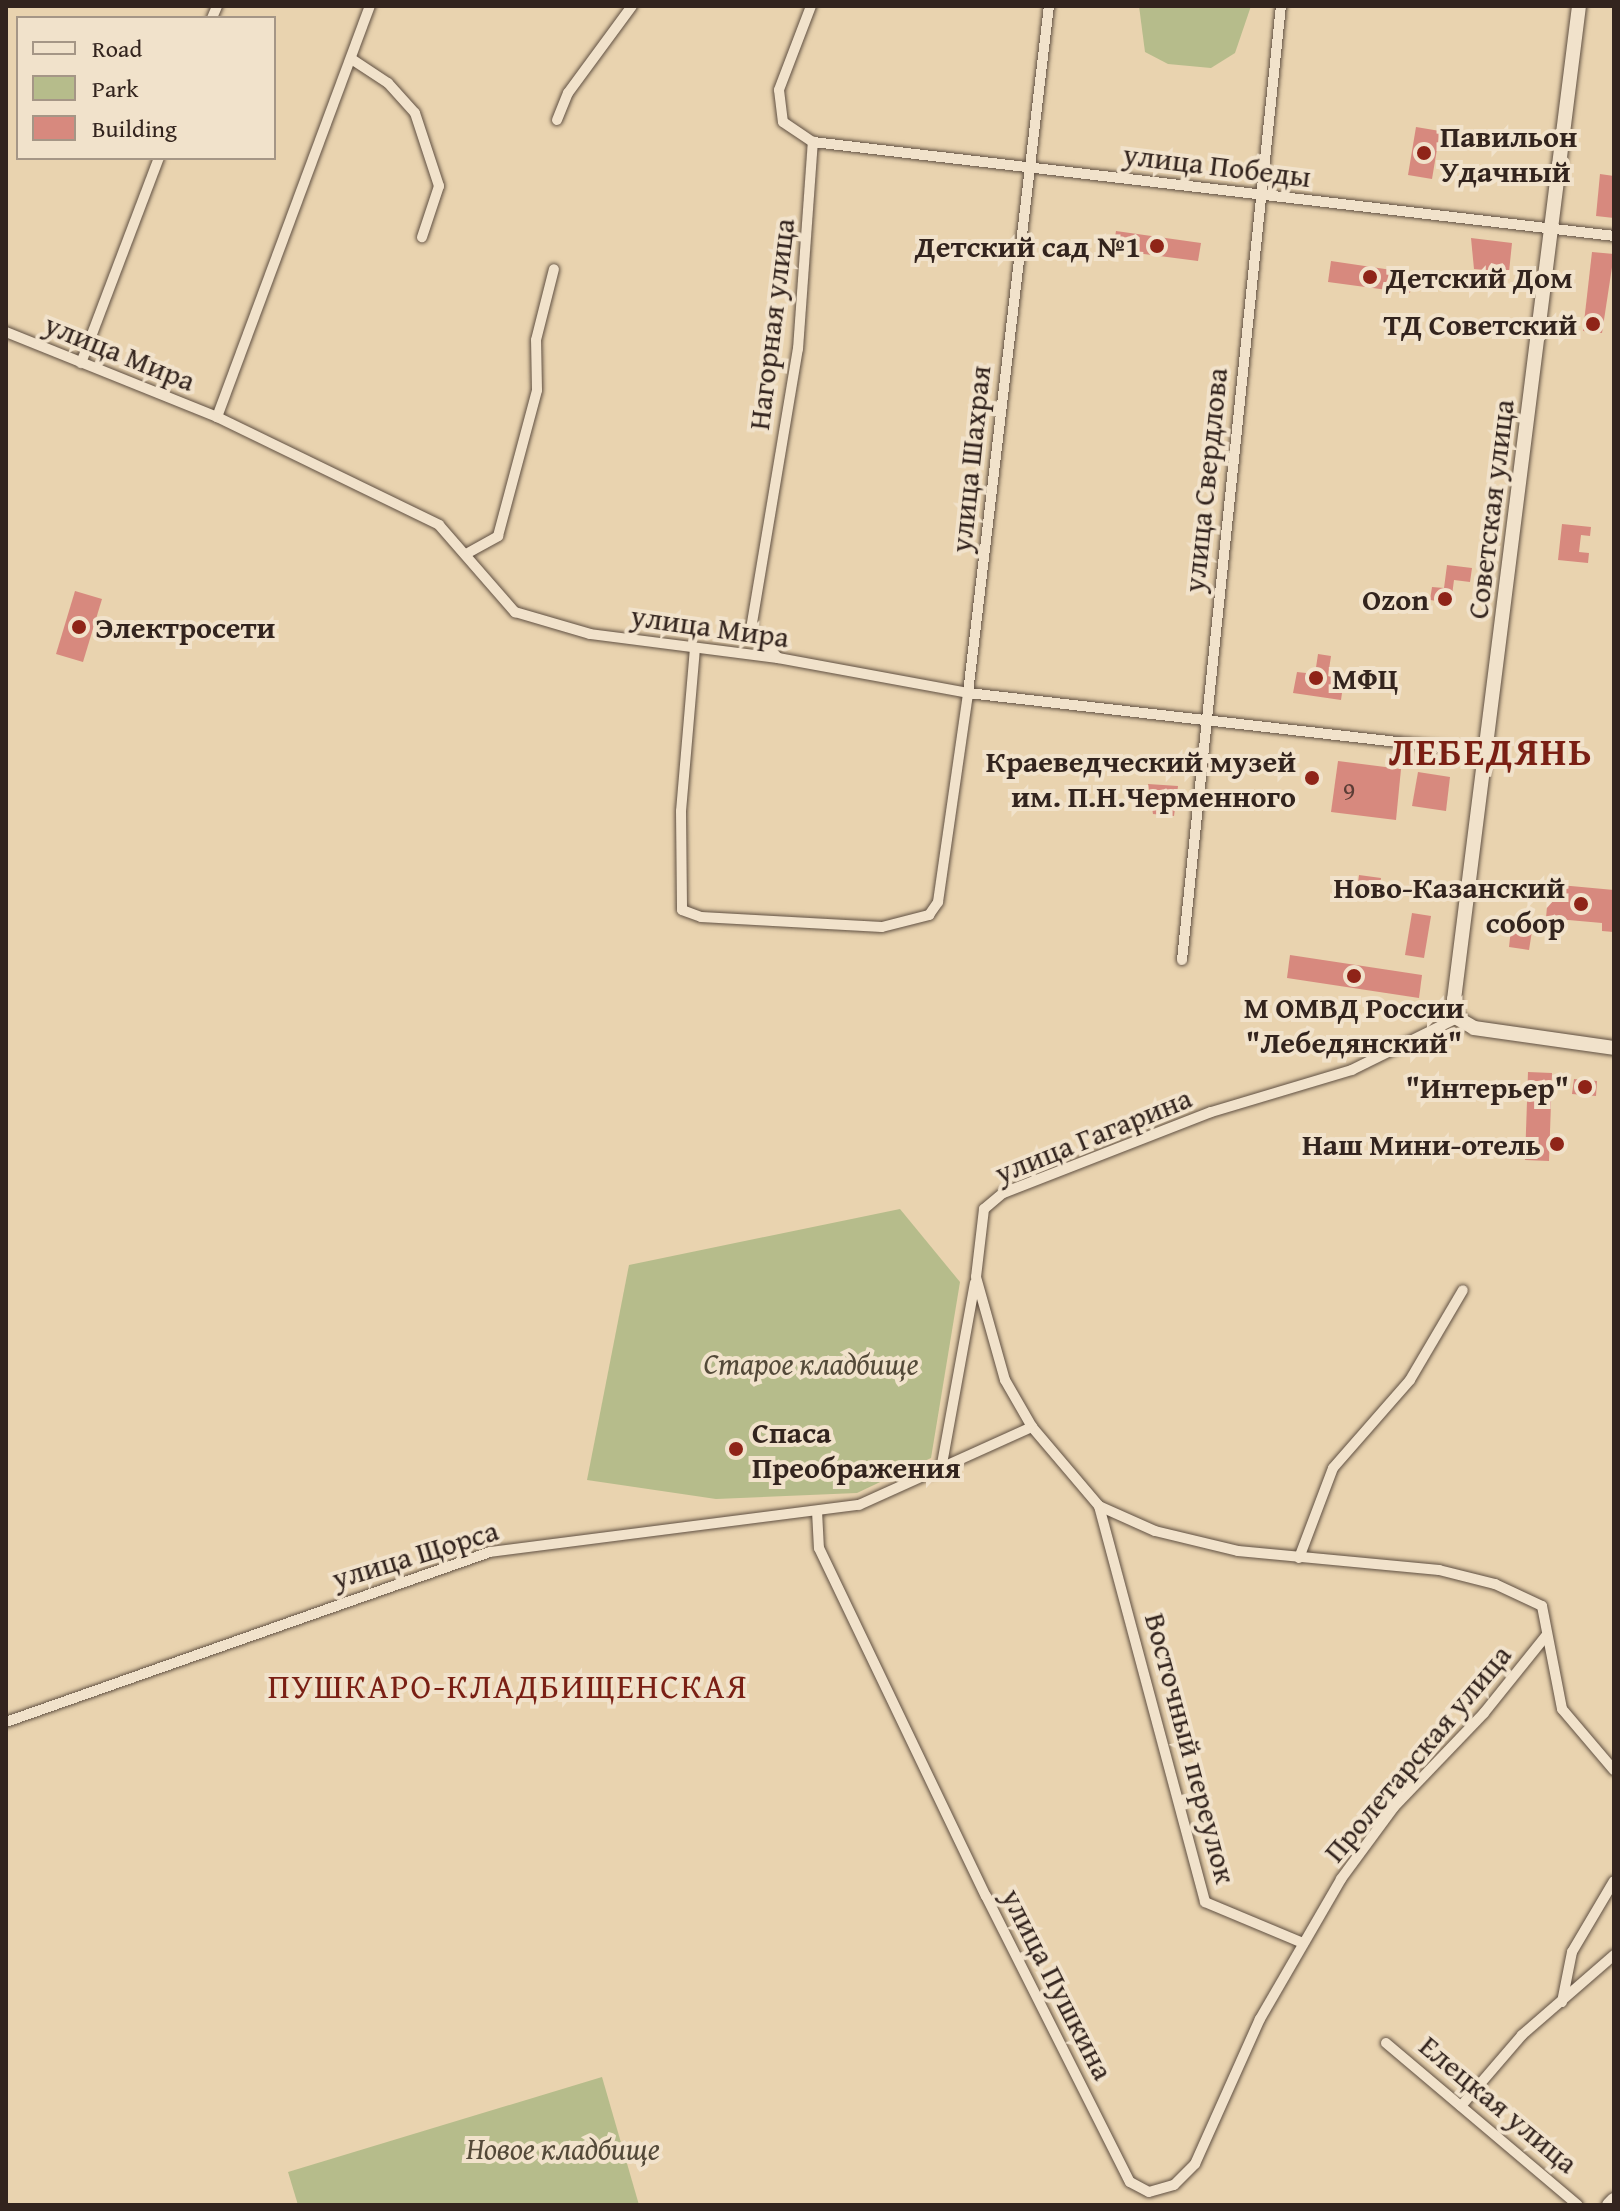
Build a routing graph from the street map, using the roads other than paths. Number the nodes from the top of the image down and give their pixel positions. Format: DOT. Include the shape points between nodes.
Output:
graph roads {
  1 [pos="370,6"];
  2 [pos="632,6"];
  3 [pos="811,6"];
  4 [pos="1049,6"];
  5 [pos="1281,6"];
  6 [pos="1579,6"];
  7 [pos="353,60"];
  8 [pos="557,120"];
  9 [pos="813,142"];
  10 [pos="158,160"];
  11 [pos="1032,168"];
  12 [pos="1261,194"];
  13 [pos="1552,227"];
  14 [pos="1614,236"];
  15 [pos="422,237"];
  16 [pos="554,269"];
  17 [pos="6,332"];
  18 [pos="81,363"];
  19 [pos="217,417"];
  20 [pos="466,554"];
  21 [pos="695,648"];
  22 [pos="778,658"];
  23 [pos="968,693"];
  24 [pos="1202,724"];
  25 [pos="1485,752"];
  26 [pos="1182,960"];
  27 [pos="1457,1018"];
  28 [pos="1614,1048"];
  29 [pos="976,1277"];
  30 [pos="1463,1290"];
  31 [pos="1032,1427"];
  32 [pos="942,1464"];
  33 [pos="1099,1506"];
  34 [pos="817,1511"];
  35 [pos="1299,1558"];
  36 [pos="1546,1636"];
  37 [pos="6,1722"];
  38 [pos="1614,1770"];
  39 [pos="1614,1881"];
  40 [pos="1303,1943"];
  41 [pos="1614,1955"];
  42 [pos="1561,2006"];
  43 [pos="1386,2043"];
  44 [pos="1461,2106"];
  45 [pos="1614,2200"];
  46 [pos="1578,2205"];
  47 [pos="1609,2205"];
  1 -- 7 [label="street"];
  2 -- 8 [label="street" via="568,93"];
  3 -- 9 [label="street" via="779,90 783,122"];
  4 -- 11 [label="street, улица Шахрая"];
  5 -- 12 [label="street, улица Свердлова"];
  6 -- 13 [label="main road, Советская улица"];
  7 -- 15 [label="street" via="388,83 415,113 439,186"];
  7 -- 19 [label="street"];
  9 -- 11 [label="street, улица Победы"];
  9 -- 22 [label="street, Нагорная улица" via="798,349 751,629"];
  10 -- 18 [label="street"];
  11 -- 12 [label="street, улица Победы"];
  11 -- 23 [label="street, улица Шахрая" via="1021,218"];
  12 -- 13 [label="street, улица Победы"];
  12 -- 24 [label="street, улица Свердлова"];
  13 -- 14 [label="street, улица Победы"];
  13 -- 25 [label="main road, Советская улица"];
  16 -- 20 [label="street" via="536,340 537,390 498,536"];
  17 -- 18 [label="street, улица Мира"];
  18 -- 19 [label="street, улица Мира"];
  19 -- 20 [label="street, улица Мира" via="439,525"];
  20 -- 21 [label="street, улица Мира" via="515,612 590,634"];
  21 -- 22 [label="street, улица Мира"];
  21 -- 23 [label="street, улица Шахрая" via="681,811 682,910 701,917 882,927 929,915 938,902"];
  22 -- 23 [label="street, улица Мира"];
  23 -- 24 [label="street, улица Мира"];
  24 -- 25 [label="street, улица Мира"];
  24 -- 26 [label="street, улица Свердлова"];
  25 -- 27 [label="main road, Советская улица" via="1455,984"];
  27 -- 28 [label="main road" via="1490,1032"];
  27 -- 29 [label="street, улица Гагарина" via="1352,1070 1211,1112 1003,1193 984,1209"];
  29 -- 31 [label="street, улица Гагарина" via="1005,1380"];
  29 -- 32 [label="street"];
  30 -- 35 [label="street" via="1410,1380 1333,1468"];
  31 -- 32 [label="street, улица Щорса"];
  31 -- 33 [label="street, улица Гагарина"];
  32 -- 34 [label="street, улица Щорса" via="859,1505"];
  33 -- 35 [label="street, улица Гагарина" via="1155,1531"];
  33 -- 40 [label="street, Восточный переулок" via="1205,1902"];
  34 -- 37 [label="street, улица Щорса" via="490,1552"];
  34 -- 40 [label="street, улица Пушкина" via="819,1548 1130,2182 1149,2192 1174,2185 1195,2164 1260,2019"];
  35 -- 36 [label="street, улица Гагарина" via="1439,1570 1495,1584 1542,1606"];
  36 -- 38 [label="street, улица Гагарина" via="1562,1709"];
  36 -- 40 [label="street, Пролетарская улица" via="1484,1713 1394,1807"];
  39 -- 42 [label="street" via="1572,1952"];
  41 -- 42 [label="street"];
  42 -- 44 [label="street" via="1522,2035"];
  43 -- 44 [label="street, Елецкая улица"];
  44 -- 46 [label="street, Елецкая улица"];
  45 -- 47 [label="main road"];
}
